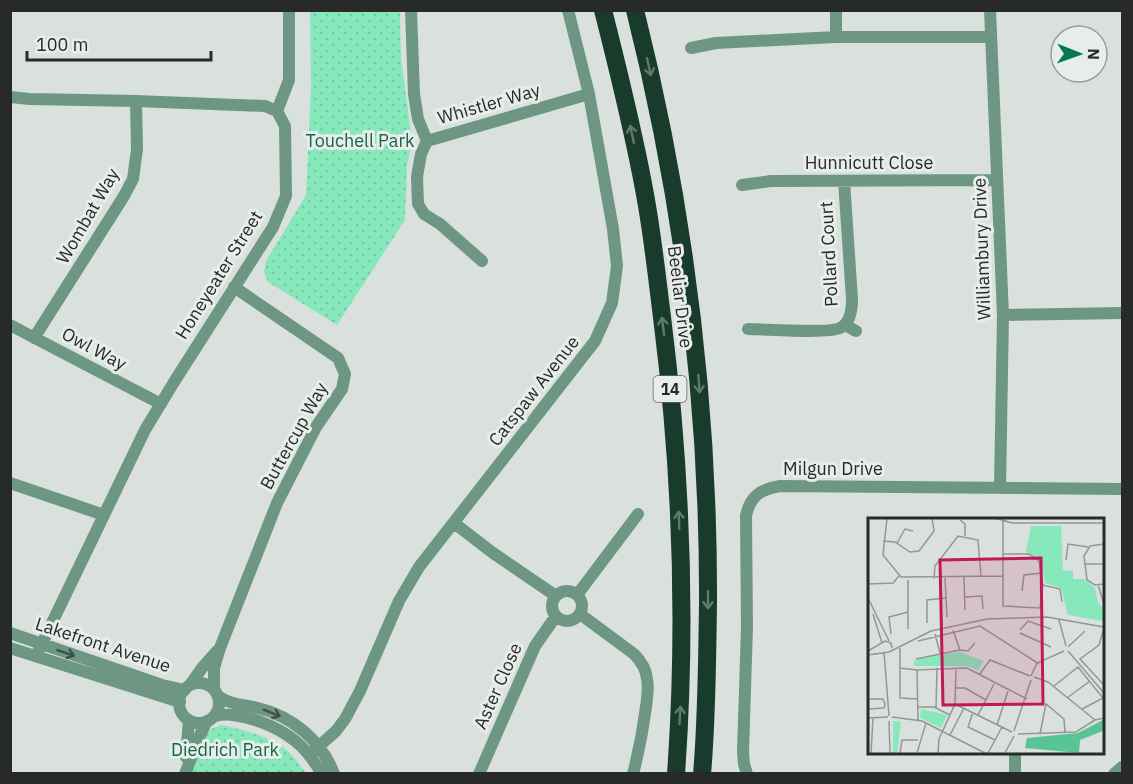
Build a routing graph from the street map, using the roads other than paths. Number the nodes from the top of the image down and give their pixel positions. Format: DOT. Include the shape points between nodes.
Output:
graph roads {
  1 [pos="289,10"];
  2 [pos="411,10"];
  3 [pos="568,10"];
  4 [pos="603,10"];
  5 [pos="635,10"];
  6 [pos="836,10"];
  7 [pos="990,10"];
  8 [pos="836,37"];
  9 [pos="991,37"];
  10 [pos="692,48"];
  11 [pos="589,94"];
  12 [pos="11,98"];
  13 [pos="136,101"];
  14 [pos="277,111"];
  15 [pos="427,141"];
  16 [pos="844,180"];
  17 [pos="997,180"];
  18 [pos="742,185"];
  19 [pos="482,261"];
  20 [pos="234,288"];
  21 [pos="1122,313"];
  22 [pos="1003,315"];
  23 [pos="10,325"];
  24 [pos="748,329"];
  25 [pos="34,338"];
  26 [pos="161,404"];
  27 [pos="10,483"];
  28 [pos="1000,487"];
  29 [pos="1122,489"];
  30 [pos="638,514"];
  31 [pos="104,515"];
  32 [pos="454,523"];
  33 [pos="577,594"];
  34 [pos="555,596"];
  35 [pos="580,614"];
  36 [pos="556,616"];
  37 [pos="10,633"];
  38 [pos="10,648"];
  39 [pos="220,648"];
  40 [pos="39,651"];
  41 [pos="187,687"];
  42 [pos="215,692"];
  43 [pos="180,702"];
  44 [pos="210,718"];
  45 [pos="189,720"];
  46 [pos="319,746"];
  47 [pos="1015,754"];
  48 [pos="309,755"];
  49 [pos="1122,767"];
  50 [pos="184,774"];
  51 [pos="322,774"];
  52 [pos="334,774"];
  53 [pos="479,774"];
  54 [pos="633,774"];
  55 [pos="676,774"];
  56 [pos="702,774"];
  57 [pos="747,774"];
  58 [pos="1016,774"];
  59 [pos="1114,774"];
  1 -- 14 [label="street" via="289,80"];
  2 -- 15 [label="street" via="414,94"];
  3 -- 11 [label="street, Catspaw Avenue"];
  55 -- 4 [label="highway, Beeliar Drive / 14, one-way" via="681,578 668,366 646,200"];
  5 -- 56 [label="highway, Beeliar Drive / 14, one-way" via="677,210 699,375 708,571"];
  6 -- 8 [label="street"];
  7 -- 9 [label="street, Williambury Drive"];
  8 -- 9 [label="street"];
  8 -- 10 [label="street" via="716,43"];
  9 -- 17 [label="street, Williambury Drive"];
  11 -- 15 [label="street, Whistler Way"];
  11 -- 32 [label="street, Catspaw Avenue" via="613,229 617,266 612,303 596,341"];
  12 -- 13 [label="street"];
  13 -- 14 [label="street" via="254,105"];
  13 -- 25 [label="street, Wombat Way" via="133,178"];
  14 -- 20 [label="street, Honeyeater Street" via="285,126 286,196 273,227"];
  15 -- 19 [label="street, Whistler Way" via="420,154 418,204 424,214"];
  16 -- 17 [label="street, Hunnicutt Close"];
  16 -- 18 [label="street, Hunnicutt Close"];
  16 -- 24 [label="street, Pollard Court" via="852,299 850,328"];
  17 -- 22 [label="street, Williambury Drive"];
  20 -- 26 [label="street, Honeyeater Street"];
  20 -- 39 [label="street, Buttercup Way" via="338,358 345,374 342,389 316,427 277,503"];
  21 -- 22 [label="street"];
  22 -- 28 [label="street, Williambury Drive"];
  23 -- 25 [label="street, Owl Way"];
  25 -- 26 [label="street, Owl Way"];
  26 -- 31 [label="street, Honeyeater Street"];
  27 -- 31 [label="street"];
  28 -- 29 [label="street, Milgun Drive"];
  28 -- 57 [label="street, Milgun Drive" via="780,486 759,492 746,516 743,752"];
  30 -- 33 [label="street"];
  31 -- 40 [label="street, Honeyeater Street"];
  32 -- 34 [label="street"];
  32 -- 46 [label="street, Catspaw Avenue" via="419,567 399,601 345,719"];
  33 -- 34 [label="street" via="568,591"];
  33 -- 35 [label="street" via="582,604"];
  34 -- 36 [label="street" via="552,609"];
  35 -- 36 [label="street" via="571,620"];
  35 -- 54 [label="street" via="634,654 646,671 645,719"];
  36 -- 53 [label="street, Aster Close" via="535,646"];
  37 -- 40 [label="street, Lakefront Avenue"];
  38 -- 40 [label="street, Lakefront Avenue"];
  39 -- 41 [label="street, Buttercup Way"];
  39 -- 42 [label="street, Buttercup Way" via="214,668"];
  40 -- 41 [label="street, Lakefront Avenue, one-way" via="162,685"];
  40 -- 43 [label="street, Lakefront Avenue"];
  41 -- 42 [label="street" via="200,683"];
  41 -- 43 [label="street"];
  42 -- 44 [label="street" via="219,706"];
  42 -- 46 [label="street, one-way" via="224,701 277,714"];
  43 -- 45 [label="street"];
  44 -- 45 [label="street" via="201,722"];
  44 -- 48 [label="street" via="232,715 260,722 284,734"];
  44 -- 50 [label="street"];
  45 -- 50 [label="street"];
  46 -- 48 [label="street, Catspaw Avenue"];
  46 -- 52 [label="street"];
  47 -- 58 [label="street"];
  48 -- 51 [label="street"];
  49 -- 59 [label="street"];
}
